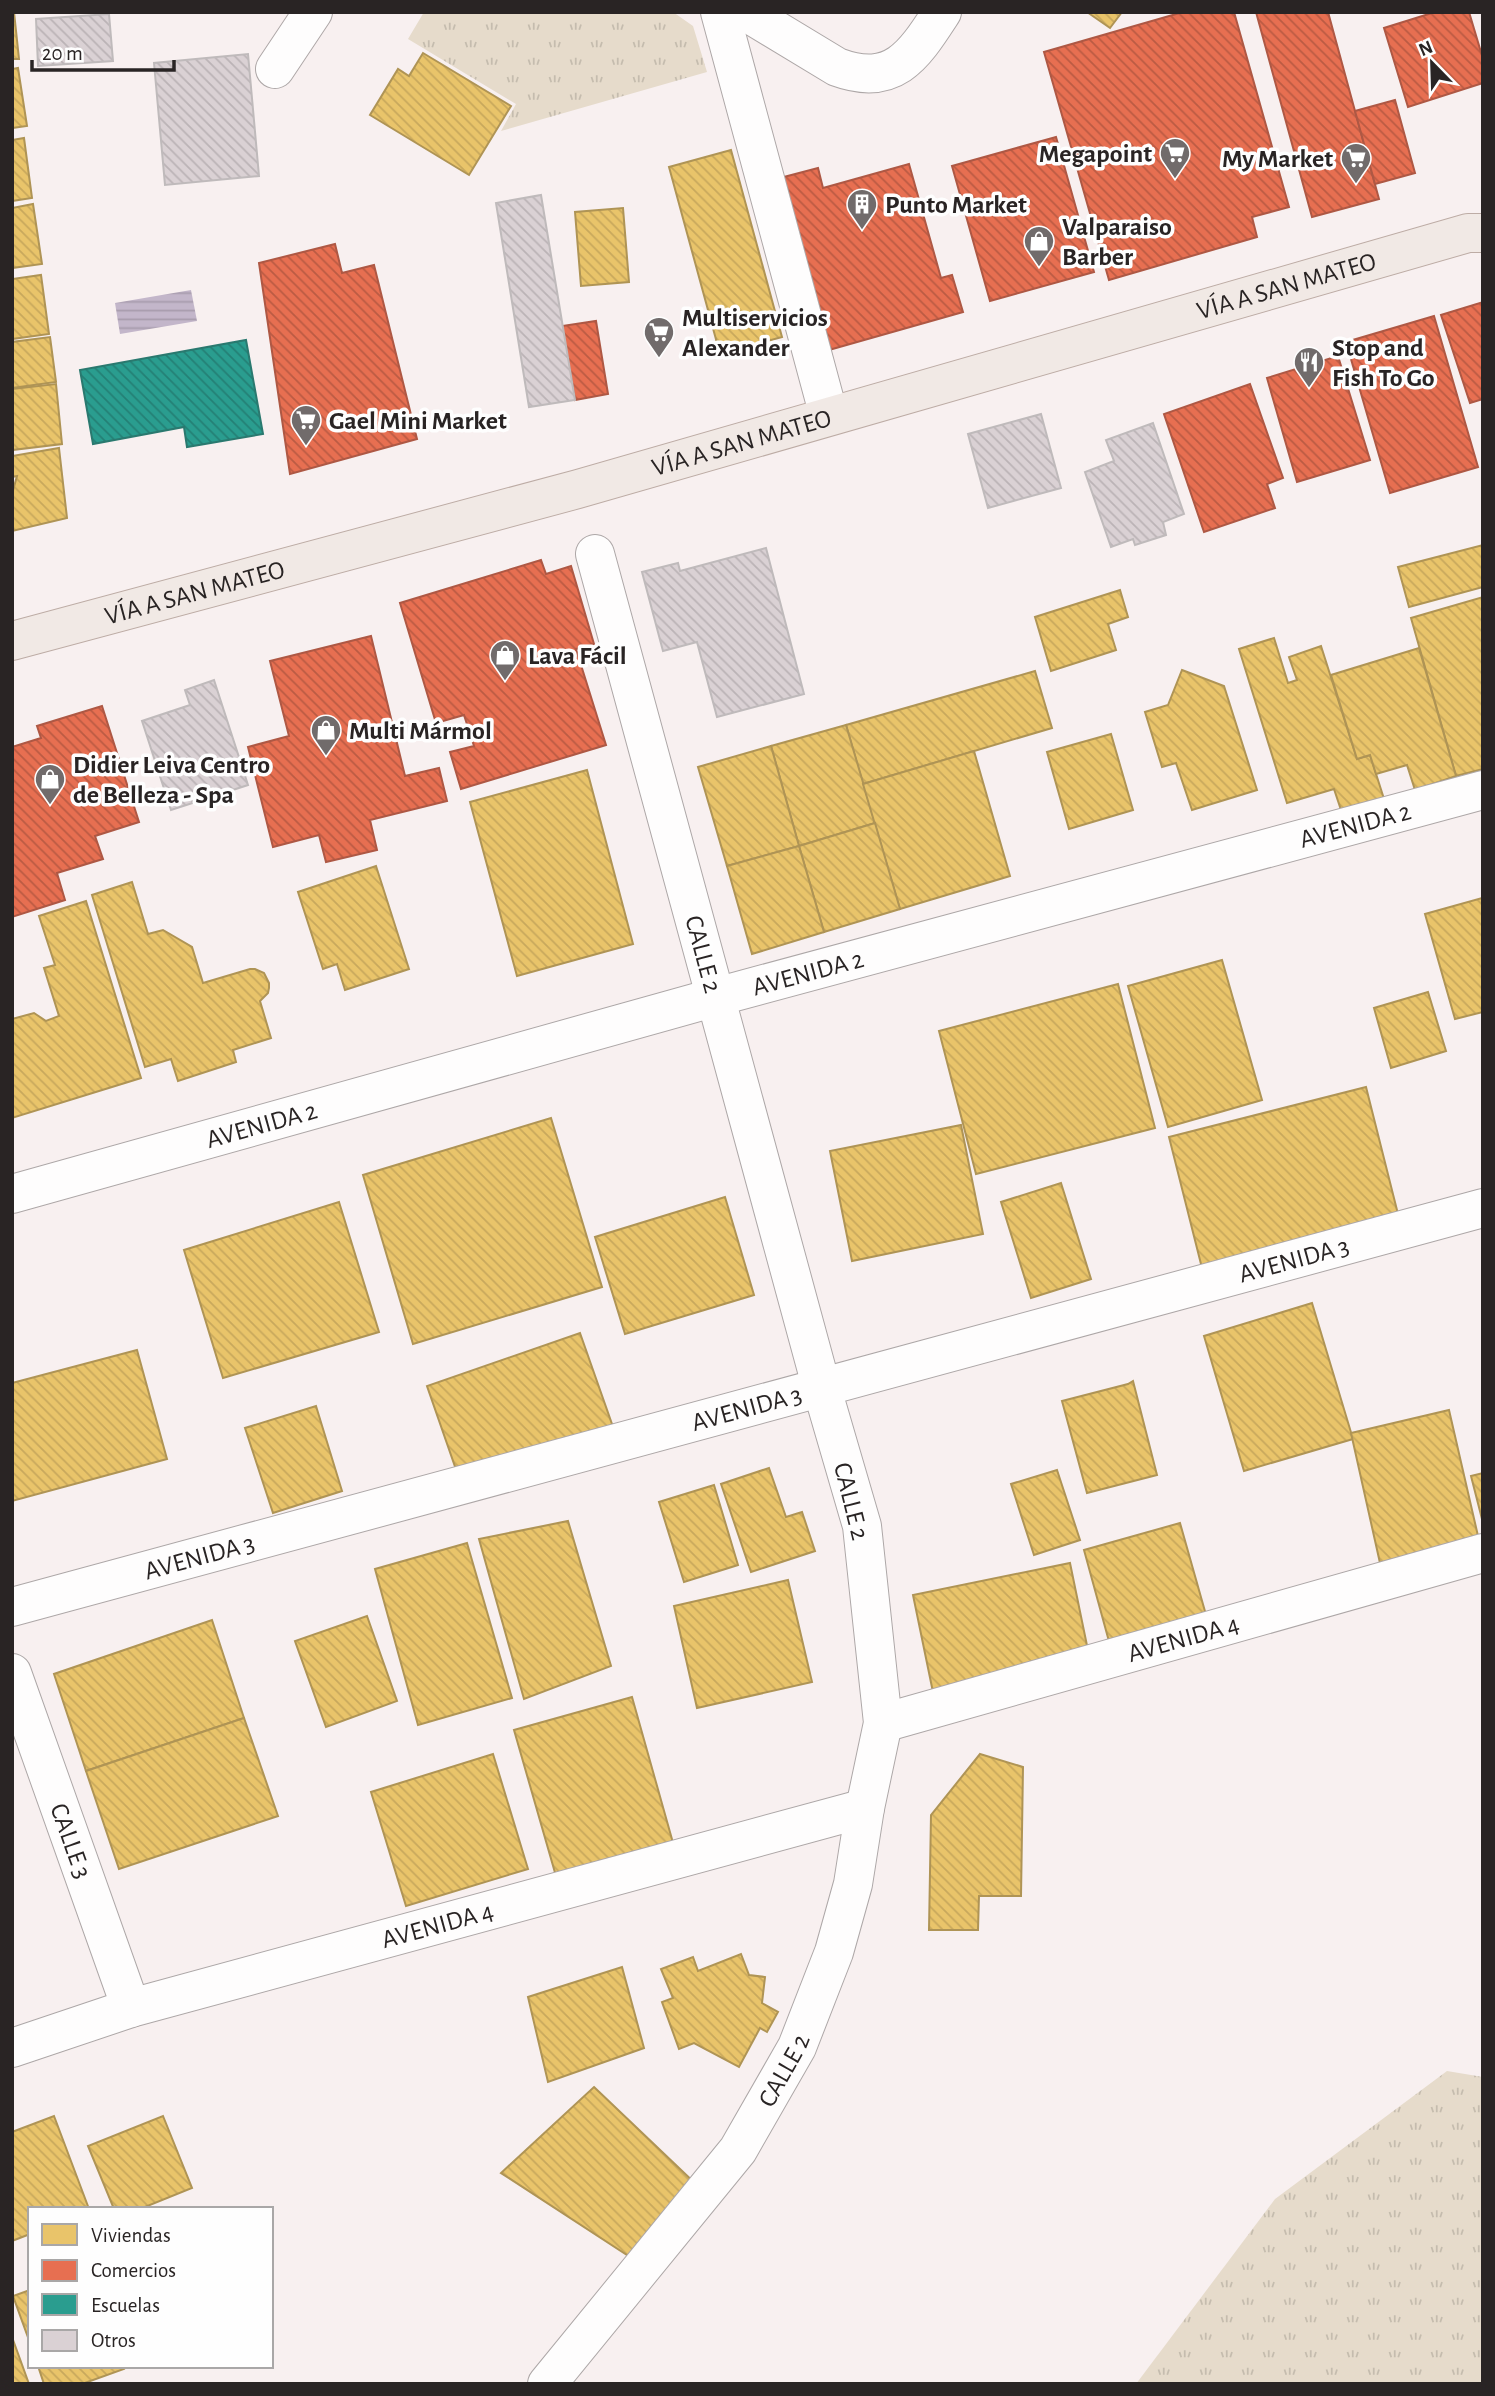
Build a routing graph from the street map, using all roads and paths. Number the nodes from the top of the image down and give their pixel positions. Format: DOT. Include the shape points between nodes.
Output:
graph roads {
  1 [pos="313,12"];
  2 [pos="720,12"];
  3 [pos="746,12"];
  4 [pos="942,12"];
  5 [pos="275,69"];
  6 [pos="1478,230"];
  7 [pos="829,416"];
  8 [pos="595,554"];
  9 [pos="12,641"];
  10 [pos="1483,790"];
  11 [pos="716,998"];
  12 [pos="12,1194"];
  13 [pos="1483,1208"];
  14 [pos="822,1389"];
  15 [pos="1483,1553"];
  16 [pos="12,1607"];
  17 [pos="12,1673"];
  18 [pos="883,1723"];
  19 [pos="865,1808"];
  20 [pos="131,2008"];
  21 [pos="12,2048"];
  22 [pos="547,2384"];
  1 -- 5 [label="street"];
  2 -- 7 [label="street"];
  3 -- 4 [label="street" via="837,68 873,74 907,61"];
  6 -- 7 [label="main road, VÍA A SAN MATEO"];
  7 -- 9 [label="main road, VÍA A SAN MATEO" via="578,489"];
  8 -- 11 [label="street, CALLE 2"];
  10 -- 11 [label="street, AVENIDA 2"];
  11 -- 12 [label="street, AVENIDA 2"];
  11 -- 14 [label="street, CALLE 2"];
  13 -- 14 [label="street, AVENIDA 3"];
  14 -- 16 [label="street, AVENIDA 3"];
  14 -- 18 [label="street, CALLE 2" via="862,1526"];
  15 -- 18 [label="street, AVENIDA 4"];
  17 -- 20 [label="street, CALLE 3"];
  18 -- 19 [label="street, CALLE 2"];
  19 -- 20 [label="street, AVENIDA 4"];
  19 -- 22 [label="street, CALLE 2" via="853,1884 834,1952 797,2047 738,2150"];
  20 -- 21 [label="street, AVENIDA 4"];
}
